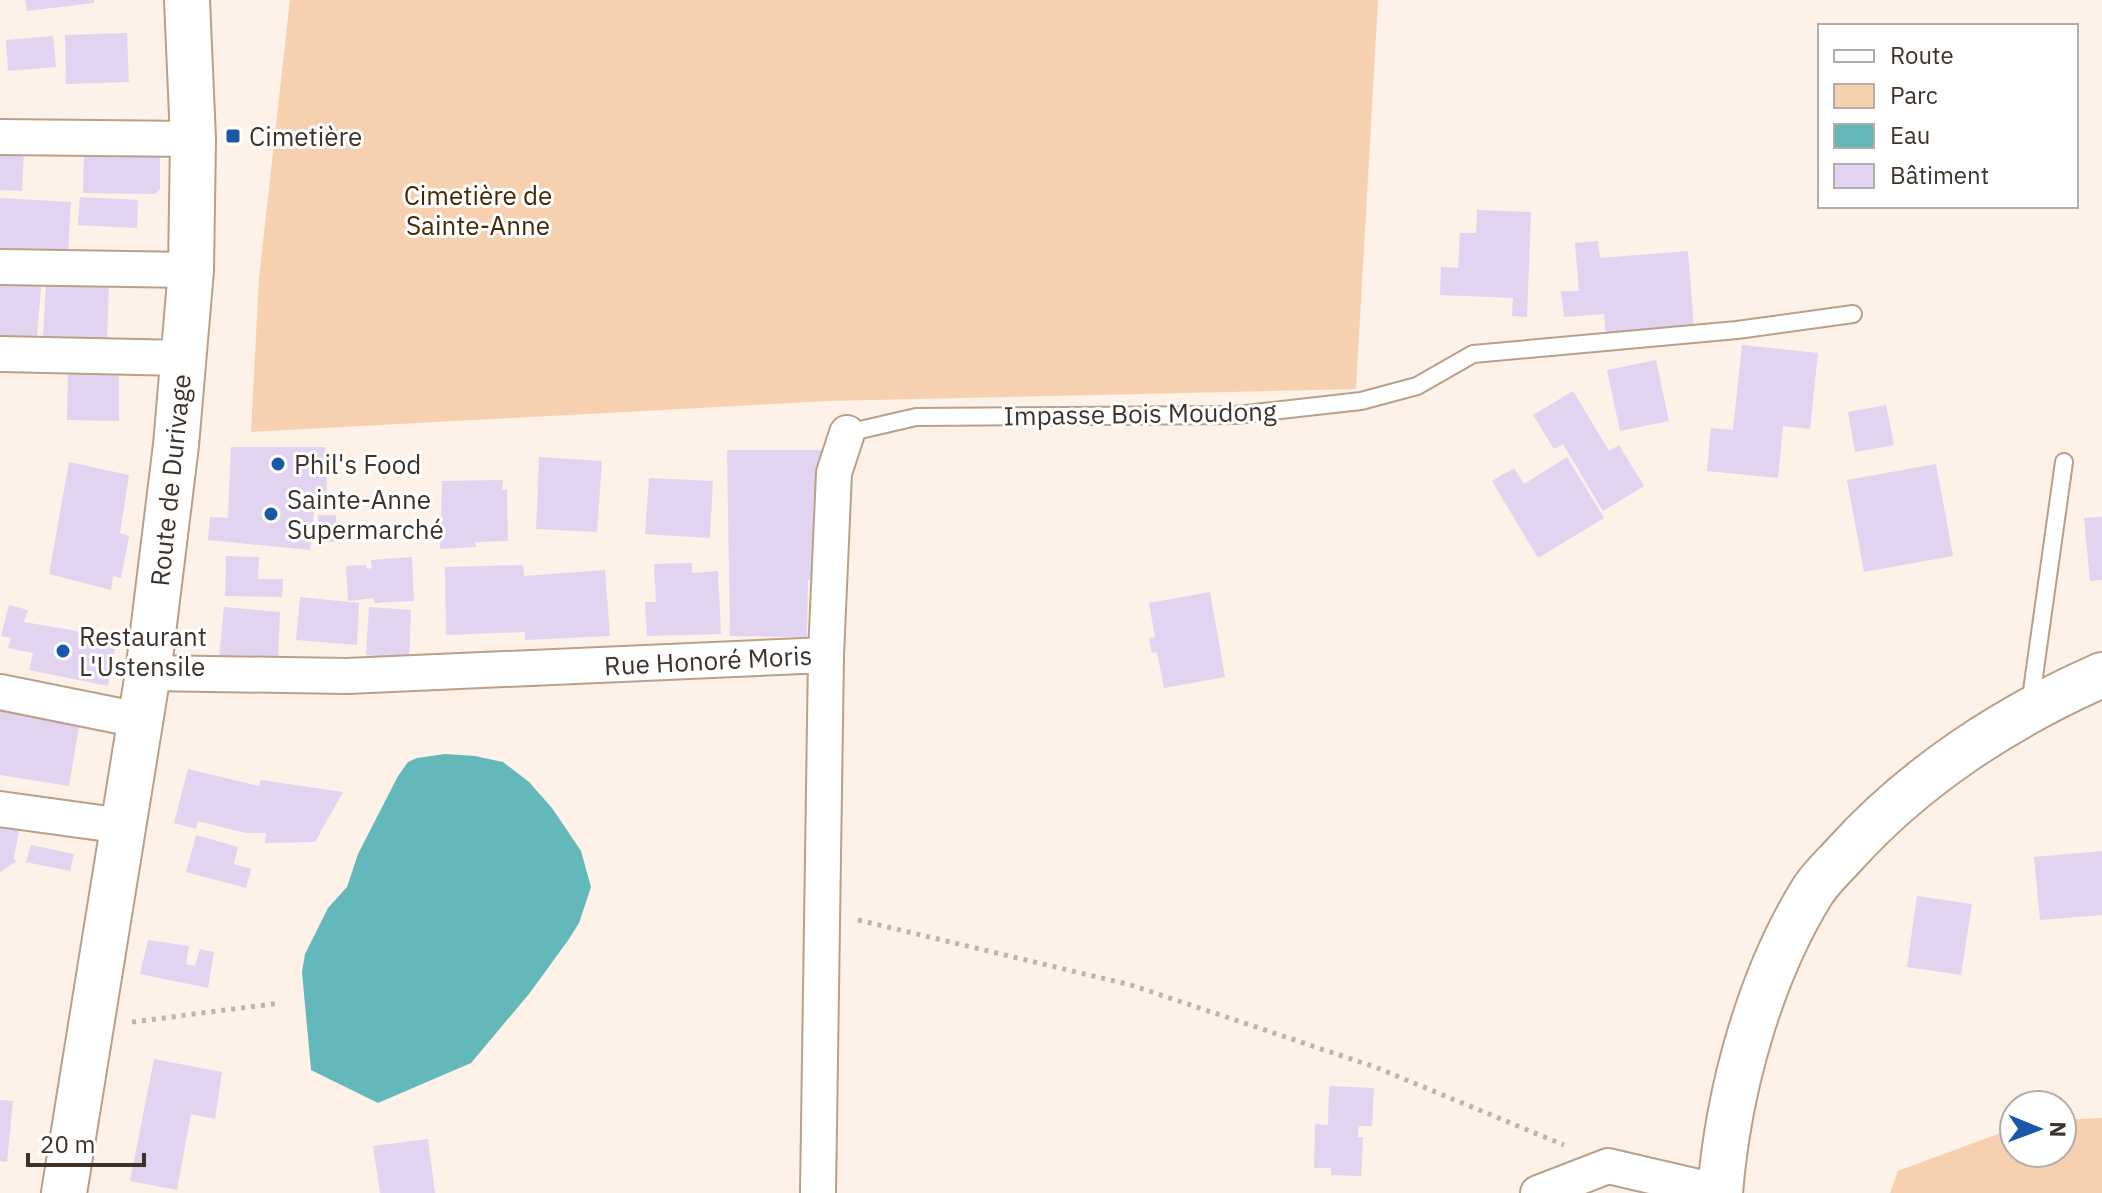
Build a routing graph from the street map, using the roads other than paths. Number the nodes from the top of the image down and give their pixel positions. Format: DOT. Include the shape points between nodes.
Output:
graph roads {
  1 [pos="187,0"];
  2 [pos="0,137"];
  3 [pos="193,139"];
  4 [pos="0,267"];
  5 [pos="191,270"];
  6 [pos="1853,314"];
  7 [pos="0,354"];
  8 [pos="184,358"];
  9 [pos="847,433"];
  10 [pos="2064,462"];
  11 [pos="826,655"];
  12 [pos="148,673"];
  13 [pos="2102,675"];
  14 [pos="0,692"];
  15 [pos="2029,710"];
  16 [pos="139,720"];
  17 [pos="0,809"];
  18 [pos="123,826"];
  19 [pos="1720,1192"];
  20 [pos="64,1193"];
  21 [pos="818,1193"];
  22 [pos="1538,1193"];
  1 -- 3 [label="main road, Route de Durivage"];
  2 -- 3 [label="street"];
  3 -- 5 [label="main road, Route de Durivage"];
  4 -- 5 [label="street"];
  5 -- 8 [label="main road, Route de Durivage"];
  6 -- 9 [label="lane, Impasse Bois Moudong" via="1473,354 1417,386 1361,401 1236,415 916,417"];
  7 -- 8 [label="street"];
  8 -- 12 [label="main road, Route de Durivage"];
  9 -- 11 [label="street" via="834,473"];
  10 -- 15 [label="lane"];
  11 -- 12 [label="street, Rue Honoré Moris" via="347,676"];
  11 -- 21 [label="street, Rue Honoré Moris"];
  12 -- 16 [label="main road, Route de Durivage"];
  13 -- 15 [label="main road"];
  14 -- 16 [label="street"];
  15 -- 19 [label="main road" via="1974,743 1895,804 1813,890 1762,991 1727,1128"];
  16 -- 18 [label="main road, Route de Durivage"];
  17 -- 18 [label="street"];
  18 -- 20 [label="main road, Route de Durivage"];
  19 -- 22 [label="street" via="1608,1166"];
}
